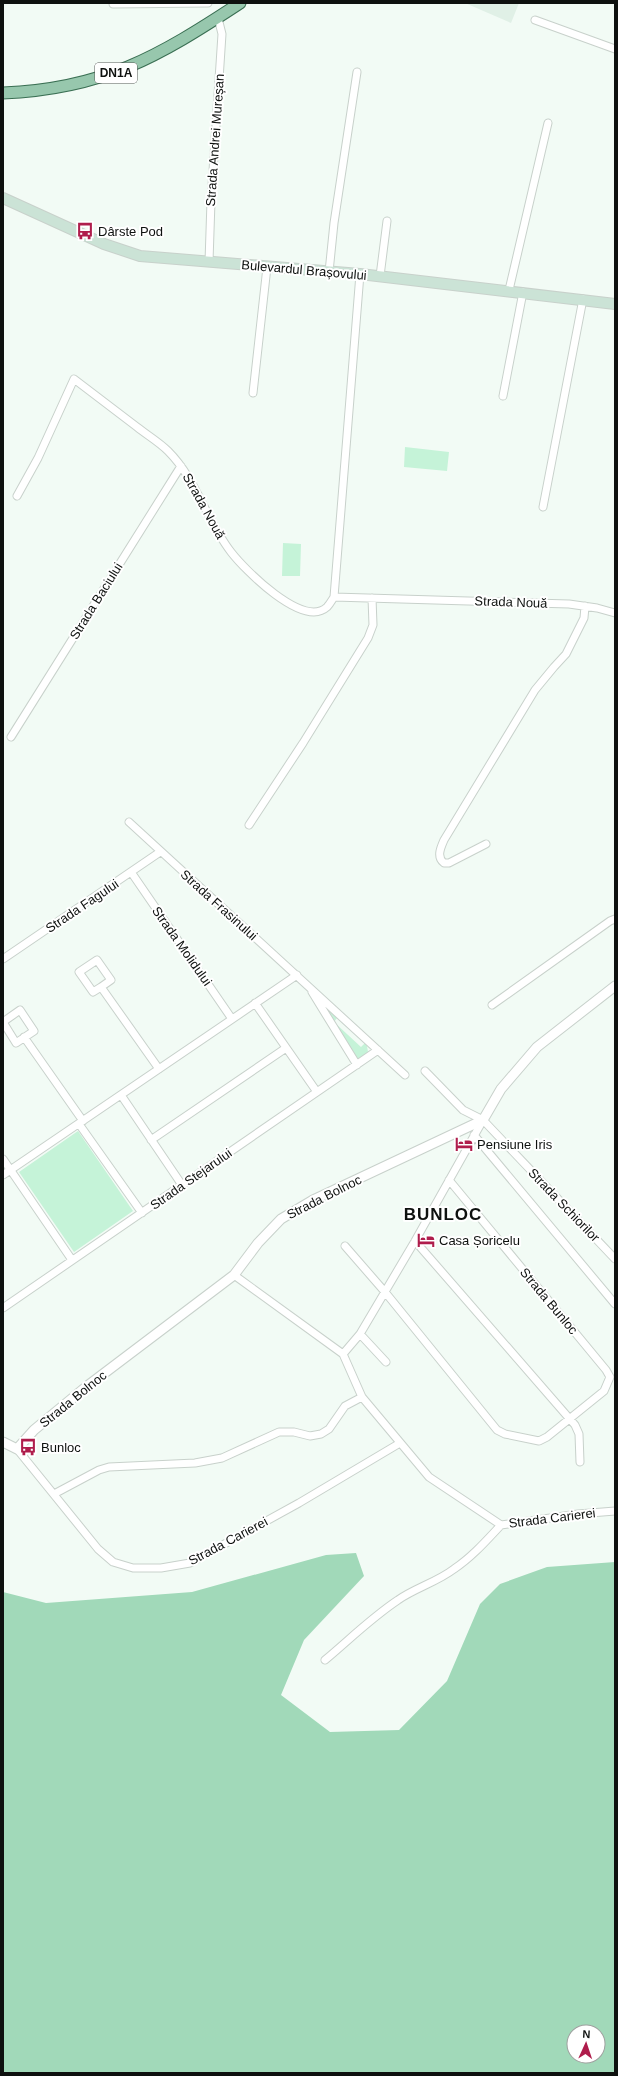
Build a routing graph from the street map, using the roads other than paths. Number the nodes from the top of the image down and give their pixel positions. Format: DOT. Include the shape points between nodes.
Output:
graph roads {
  1 [pos="208,3"];
  2 [pos="237,3"];
  3 [pos="113,4"];
  4 [pos="218,18"];
  5 [pos="535,20"];
  6 [pos="615,49"];
  7 [pos="357,72"];
  8 [pos="3,93"];
  9 [pos="548,123"];
  10 [pos="3,198"];
  11 [pos="387,221"];
  12 [pos="209,262"];
  13 [pos="267,267"];
  14 [pos="329,272"];
  15 [pos="360,274"];
  16 [pos="380,276"];
  17 [pos="509,290"];
  18 [pos="523,292"];
  19 [pos="583,299"];
  20 [pos="615,304"];
  21 [pos="253,393"];
  22 [pos="503,396"];
  23 [pos="181,466"];
  24 [pos="17,496"];
  25 [pos="543,507"];
  26 [pos="334,597"];
  27 [pos="372,598"];
  28 [pos="584,606"];
  29 [pos="615,614"];
  30 [pos="11,737"];
  31 [pos="129,822"];
  32 [pos="249,825"];
  33 [pos="486,844"];
  34 [pos="160,852"];
  35 [pos="131,872"];
  36 [pos="615,919"];
  37 [pos="3,959"];
  38 [pos="297,975"];
  39 [pos="310,986"];
  40 [pos="615,986"];
  41 [pos="101,987"];
  42 [pos="255,1003"];
  43 [pos="492,1005"];
  44 [pos="232,1019"];
  45 [pos="3,1022"];
  46 [pos="24,1038"];
  47 [pos="286,1048"];
  48 [pos="378,1050"];
  49 [pos="357,1065"];
  50 [pos="159,1069"];
  51 [pos="425,1071"];
  52 [pos="406,1075"];
  53 [pos="317,1092"];
  54 [pos="121,1095"];
  55 [pos="483,1120"];
  56 [pos="81,1122"];
  57 [pos="474,1135"];
  58 [pos="151,1140"];
  59 [pos="3,1159"];
  60 [pos="10,1170"];
  61 [pos="3,1175"];
  62 [pos="449,1180"];
  63 [pos="182,1185"];
  64 [pos="142,1213"];
  65 [pos="415,1241"];
  66 [pos="344,1246"];
  67 [pos="615,1259"];
  68 [pos="72,1260"];
  69 [pos="234,1275"];
  70 [pos="385,1292"];
  71 [pos="615,1304"];
  72 [pos="3,1308"];
  73 [pos="360,1334"];
  74 [pos="343,1354"];
  75 [pos="386,1362"];
  76 [pos="362,1397"];
  77 [pos="570,1419"];
  78 [pos="3,1442"];
  79 [pos="400,1443"];
  80 [pos="18,1449"];
  81 [pos="580,1462"];
  82 [pos="54,1494"];
  83 [pos="615,1511"];
  84 [pos="501,1525"];
  85 [pos="325,1660"];
  1 -- 3 [label="street"];
  2 -- 4 [label="main road, DN1A"];
  4 -- 8 [label="main road, DN1A" via="161,52 112,75 58,89"];
  4 -- 12 [label="street, Strada Andrei Mureșan" via="222,34"];
  5 -- 6 [label="street"];
  7 -- 14 [label="street"];
  9 -- 17 [label="street"];
  10 -- 12 [label="main road, Bulevardul Brașovului" via="121,251 152,258"];
  11 -- 16 [label="street"];
  12 -- 13 [label="main road, Bulevardul Brașovului"];
  13 -- 14 [label="main road, Bulevardul Brașovului"];
  13 -- 21 [label="street"];
  14 -- 15 [label="main road, Bulevardul Brașovului"];
  15 -- 16 [label="main road, Bulevardul Brașovului"];
  15 -- 26 [label="street"];
  16 -- 17 [label="main road, Bulevardul Brașovului"];
  17 -- 18 [label="main road, Bulevardul Brașovului"];
  18 -- 19 [label="main road, Bulevardul Brașovului"];
  18 -- 22 [label="street"];
  19 -- 20 [label="main road, Bulevardul Brașovului"];
  19 -- 25 [label="street"];
  23 -- 24 [label="street, Strada Nouă" via="167,450 74,379 38,458"];
  23 -- 26 [label="street, Strada Nouă" via="231,552 276,596 308,611 326,607"];
  23 -- 30 [label="street, Strada Baciului"];
  26 -- 27 [label="street, Strada Nouă"];
  27 -- 28 [label="street, Strada Nouă"];
  27 -- 32 [label="street" via="372,625 368,638"];
  28 -- 29 [label="street, Strada Nouă"];
  28 -- 33 [label="street" via="584,618 566,654 535,690 444,840 441,861 449,863"];
  31 -- 34 [label="street, Strada Frasinului"];
  34 -- 35 [label="street, Strada Fagului"];
  34 -- 38 [label="street, Strada Frasinului"];
  35 -- 37 [label="street, Strada Fagului"];
  35 -- 44 [label="street, Strada Molidului"];
  36 -- 43 [label="street"];
  38 -- 39 [label="street, Strada Frasinului"];
  38 -- 42 [label="street"];
  39 -- 48 [label="street, Strada Frasinului"];
  39 -- 49 [label="street, Strada Frasinului"];
  40 -- 55 [label="street" via="537,1047 501,1089"];
  41 -- 41 [label="street" via="93,992 79,972 97,960 111,980"];
  41 -- 50 [label="street"];
  42 -- 44 [label="street"];
  42 -- 47 [label="street"];
  44 -- 50 [label="street"];
  45 -- 46 [label="street" via="16,1043"];
  45 -- 46 [label="street" via="20,1010 34,1031"];
  46 -- 56 [label="street"];
  47 -- 53 [label="street"];
  47 -- 58 [label="street"];
  48 -- 49 [label="street, Strada Stejarului"];
  48 -- 52 [label="street, Strada Frasinului"];
  49 -- 53 [label="street, Strada Stejarului"];
  50 -- 54 [label="street"];
  51 -- 55 [label="street, Strada Schiorilor" via="463,1110"];
  53 -- 63 [label="street, Strada Stejarului"];
  54 -- 56 [label="street"];
  54 -- 58 [label="street"];
  55 -- 57 [label="street"];
  55 -- 67 [label="street, Strada Schiorilor"];
  55 -- 69 [label="street, Strada Bolnoc" via="313,1200 281,1219 258,1243"];
  56 -- 60 [label="street"];
  56 -- 64 [label="street"];
  57 -- 62 [label="street"];
  57 -- 71 [label="street, Strada Schiorilor"];
  58 -- 63 [label="street"];
  59 -- 60 [label="street"];
  60 -- 61 [label="street"];
  60 -- 68 [label="street"];
  62 -- 65 [label="street"];
  62 -- 77 [label="street, Strada Bunloc" via="606,1370 610,1378 604,1391"];
  63 -- 64 [label="street, Strada Stejarului"];
  64 -- 68 [label="street, Strada Stejarului"];
  65 -- 70 [label="street"];
  65 -- 77 [label="street"];
  66 -- 70 [label="street"];
  68 -- 72 [label="street, Strada Stejarului"];
  69 -- 74 [label="street"];
  69 -- 80 [label="street, Strada Bolnoc" via="86,1387 34,1430"];
  70 -- 73 [label="street"];
  70 -- 77 [label="street, Strada Bunloc" via="497,1430 539,1441"];
  73 -- 74 [label="street"];
  73 -- 75 [label="street"];
  74 -- 76 [label="street, Strada Carierei"];
  76 -- 79 [label="street, Strada Carierei"];
  76 -- 82 [label="street" via="345,1406 329,1429 321,1434 310,1436 279,1432 222,1458 109,1467"];
  77 -- 81 [label="street" via="579,1434"];
  78 -- 80 [label="street"];
  79 -- 82 [label="street, Strada Carierei" via="197,1560 172,1567 140,1569 113,1562 98,1549"];
  79 -- 84 [label="street, Strada Carierei" via="429,1477"];
  80 -- 82 [label="street, Strada Carierei"];
  83 -- 84 [label="street, Strada Carierei"];
  84 -- 85 [label="street" via="479,1549 454,1570 399,1599 372,1618"];
}
